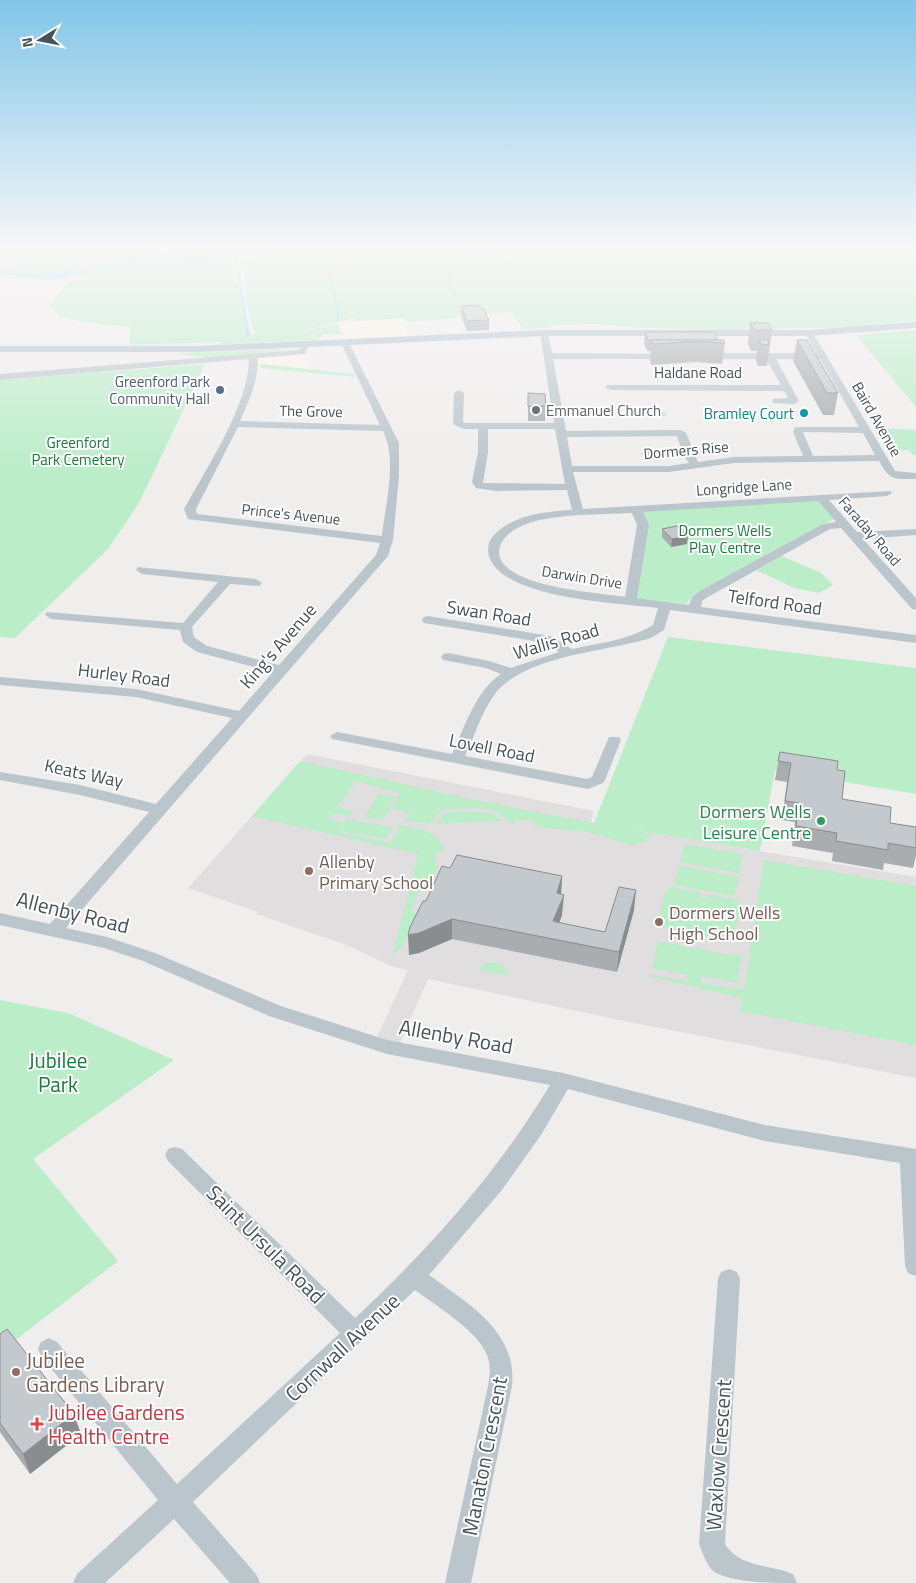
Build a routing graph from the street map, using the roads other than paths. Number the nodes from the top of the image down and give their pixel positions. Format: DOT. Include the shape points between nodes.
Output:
graph roads {
  1 [pos="916,325"];
  2 [pos="544,333"];
  3 [pos="809,333"];
  4 [pos="345,343"];
  5 [pos="305,345"];
  6 [pos="0,349"];
  7 [pos="770,355"];
  8 [pos="549,356"];
  9 [pos="822,356"];
  10 [pos="253,357"];
  11 [pos="0,377"];
  12 [pos="610,387"];
  13 [pos="787,388"];
  14 [pos="459,393"];
  15 [pos="776,401"];
  16 [pos="236,424"];
  17 [pos="483,427"];
  18 [pos="386,428"];
  19 [pos="562,430"];
  20 [pos="865,430"];
  21 [pos="646,454"];
  22 [pos="688,454"];
  23 [pos="882,458"];
  24 [pos="809,460"];
  25 [pos="695,466"];
  26 [pos="567,469"];
  27 [pos="916,476"];
  28 [pos="571,487"];
  29 [pos="886,493"];
  30 [pos="821,498"];
  31 [pos="636,509"];
  32 [pos="603,511"];
  33 [pos="578,512"];
  34 [pos="843,524"];
  35 [pos="916,532"];
  36 [pos="854,536"];
  37 [pos="387,540"];
  38 [pos="142,570"];
  39 [pos="227,580"];
  40 [pos="256,583"];
  41 [pos="630,601"];
  42 [pos="914,602"];
  43 [pos="665,606"];
  44 [pos="694,609"];
  45 [pos="51,615"];
  46 [pos="428,620"];
  47 [pos="186,627"];
  48 [pos="916,639"];
  49 [pos="570,653"];
  50 [pos="448,657"];
  51 [pos="282,670"];
  52 [pos="511,674"];
  53 [pos="0,681"];
  54 [pos="242,716"];
  55 [pos="337,736"];
  56 [pos="614,740"];
  57 [pos="456,760"];
  58 [pos="0,776"];
  59 [pos="159,810"];
  60 [pos="0,919"];
  61 [pos="55,930"];
  62 [pos="563,1080"];
  63 [pos="175,1155"];
  64 [pos="913,1157"];
  65 [pos="916,1266"];
  66 [pos="414,1277"];
  67 [pos="729,1279"];
  68 [pos="356,1334"];
  69 [pos="48,1349"];
  70 [pos="175,1501"];
  71 [pos="86,1583"];
  72 [pos="247,1583"];
  73 [pos="458,1583"];
  74 [pos="784,1583"];
  1 -- 3 [label="main road"];
  2 -- 3 [label="main road"];
  2 -- 4 [label="main road"];
  2 -- 8 [label="street"];
  3 -- 9 [label="street, Baird Avenue"];
  4 -- 5 [label="main road"];
  4 -- 18 [label="street, King's Avenue"];
  5 -- 6 [label="main road" via="198,349"];
  5 -- 10 [label="street" via="302,352"];
  7 -- 8 [label="street"];
  7 -- 9 [label="street"];
  7 -- 13 [label="street"];
  8 -- 19 [label="street"];
  9 -- 20 [label="street, Baird Avenue"];
  10 -- 11 [label="street"];
  10 -- 16 [label="street" via="248,387"];
  12 -- 13 [label="street, Haldane Road"];
  13 -- 15 [label="street" via="794,401"];
  14 -- 17 [label="street" via="458,424"];
  16 -- 18 [label="street, The Grove"];
  16 -- 37 [label="street, Prince's Avenue" via="190,509 192,517"];
  17 -- 19 [label="street"];
  17 -- 28 [label="street" via="483,452 477,482 480,486"];
  18 -- 37 [label="street, King's Avenue" via="394,443 395,461"];
  19 -- 22 [label="street" via="681,433"];
  19 -- 26 [label="street"];
  20 -- 23 [label="street, Baird Avenue"];
  20 -- 24 [label="street" via="799,429"];
  21 -- 22 [label="street"];
  22 -- 25 [label="street"];
  23 -- 24 [label="street, Dormers Rise"];
  23 -- 27 [label="street, Baird Avenue" via="896,476"];
  24 -- 25 [label="street, Dormers Rise" via="728,460"];
  25 -- 26 [label="street, Dormers Rise"];
  26 -- 28 [label="street"];
  28 -- 33 [label="street"];
  29 -- 30 [label="street, Longridge Lane"];
  30 -- 31 [label="street, Longridge Lane"];
  30 -- 34 [label="street, Faraday Road"];
  31 -- 32 [label="street, Longridge Lane"];
  31 -- 41 [label="street" via="643,525"];
  32 -- 33 [label="street, Darwin Drive"];
  33 -- 41 [label="street, Darwin Drive" via="542,516 511,527 493,545 496,563 508,575 537,587"];
  34 -- 36 [label="street, Faraday Road"];
  34 -- 44 [label="street" via="822,529 707,592 696,600"];
  35 -- 36 [label="street"];
  36 -- 42 [label="street, Faraday Road"];
  37 -- 51 [label="street, King's Avenue" via="382,556 371,571"];
  38 -- 39 [label="street"];
  39 -- 40 [label="street"];
  39 -- 47 [label="street"];
  41 -- 43 [label="street, Telford Road"];
  43 -- 44 [label="street, Telford Road"];
  43 -- 49 [label="street, Wallis Road" via="659,627 652,632"];
  44 -- 48 [label="street, Telford Road"];
  45 -- 47 [label="street"];
  46 -- 49 [label="street, Swan Road" via="550,640"];
  47 -- 51 [label="street" via="188,640 202,649"];
  49 -- 52 [label="street, Wallis Road"];
  50 -- 52 [label="street" via="489,665"];
  51 -- 54 [label="street, King's Avenue"];
  52 -- 57 [label="street, Wallis Road" via="489,692"];
  53 -- 54 [label="street, Hurley Road" via="136,693"];
  54 -- 59 [label="street, King's Avenue"];
  55 -- 57 [label="street, Lovell Road"];
  56 -- 57 [label="street, Lovell Road" via="598,780 588,784"];
  58 -- 59 [label="street, Keats Way" via="102,794"];
  59 -- 61 [label="street, King's Avenue"];
  60 -- 61 [label="street, Allenby Road"];
  61 -- 62 [label="street, Allenby Road" via="149,957 275,1011 387,1047"];
  62 -- 64 [label="street, Allenby Road" via="737,1126"];
  62 -- 66 [label="street, Cornwall Avenue" via="534,1129 494,1184"];
  63 -- 68 [label="street, Saint Ursula Road"];
  64 -- 65 [label="street"];
  66 -- 68 [label="street, Cornwall Avenue"];
  66 -- 73 [label="street, Manaton Crescent" via="484,1332 496,1347 501,1364 500,1386"];
  67 -- 74 [label="street, Waxlow Crescent" via="712,1544 718,1560 730,1568"];
  68 -- 70 [label="street, Cornwall Avenue"];
  69 -- 70 [label="street"];
  70 -- 71 [label="street, Cornwall Avenue"];
  70 -- 72 [label="street"];
}
